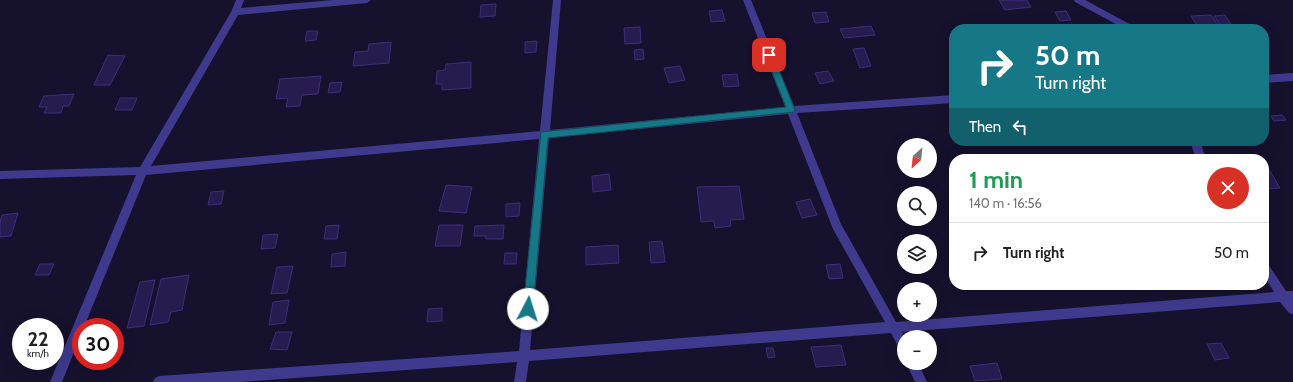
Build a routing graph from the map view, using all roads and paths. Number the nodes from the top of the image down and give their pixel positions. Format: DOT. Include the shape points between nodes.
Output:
graph roads {
  1 [pos="240,0"];
  2 [pos="367,0"];
  3 [pos="558,0"];
  4 [pos="748,0"];
  5 [pos="1078,0"];
  6 [pos="235,12"];
  7 [pos="1123,24"];
  8 [pos="1293,77"];
  9 [pos="1269,79"];
  10 [pos="949,99"];
  11 [pos="791,110"];
  12 [pos="544,135"];
  13 [pos="143,171"];
  14 [pos="0,176"];
  15 [pos="1269,273"];
  16 [pos="1288,297"];
  17 [pos="1293,309"];
  18 [pos="895,328"];
  19 [pos="897,332"];
  20 [pos="524,356"];
  21 [pos="915,370"];
  22 [pos="56,382"];
  23 [pos="158,382"];
  24 [pos="520,382"];
  25 [pos="921,382"];
  1 -- 6 [label="street"];
  2 -- 6 [label="street"];
  3 -- 12 [label="street"];
  4 -- 11 [label="street"];
  5 -- 7 [label="street"];
  6 -- 13 [label="street"];
  8 -- 9 [label="street"];
  10 -- 11 [label="street"];
  11 -- 12 [label="street"];
  11 -- 18 [label="street" via="837,226"];
  12 -- 13 [label="street"];
  12 -- 20 [label="street"];
  13 -- 14 [label="street"];
  13 -- 22 [label="street"];
  15 -- 16 [label="street"];
  16 -- 17 [label="street"];
  16 -- 18 [label="street"];
  18 -- 19 [label="street"];
  18 -- 20 [label="street"];
  20 -- 23 [label="street"];
  20 -- 24 [label="street"];
  21 -- 25 [label="street"];
}
